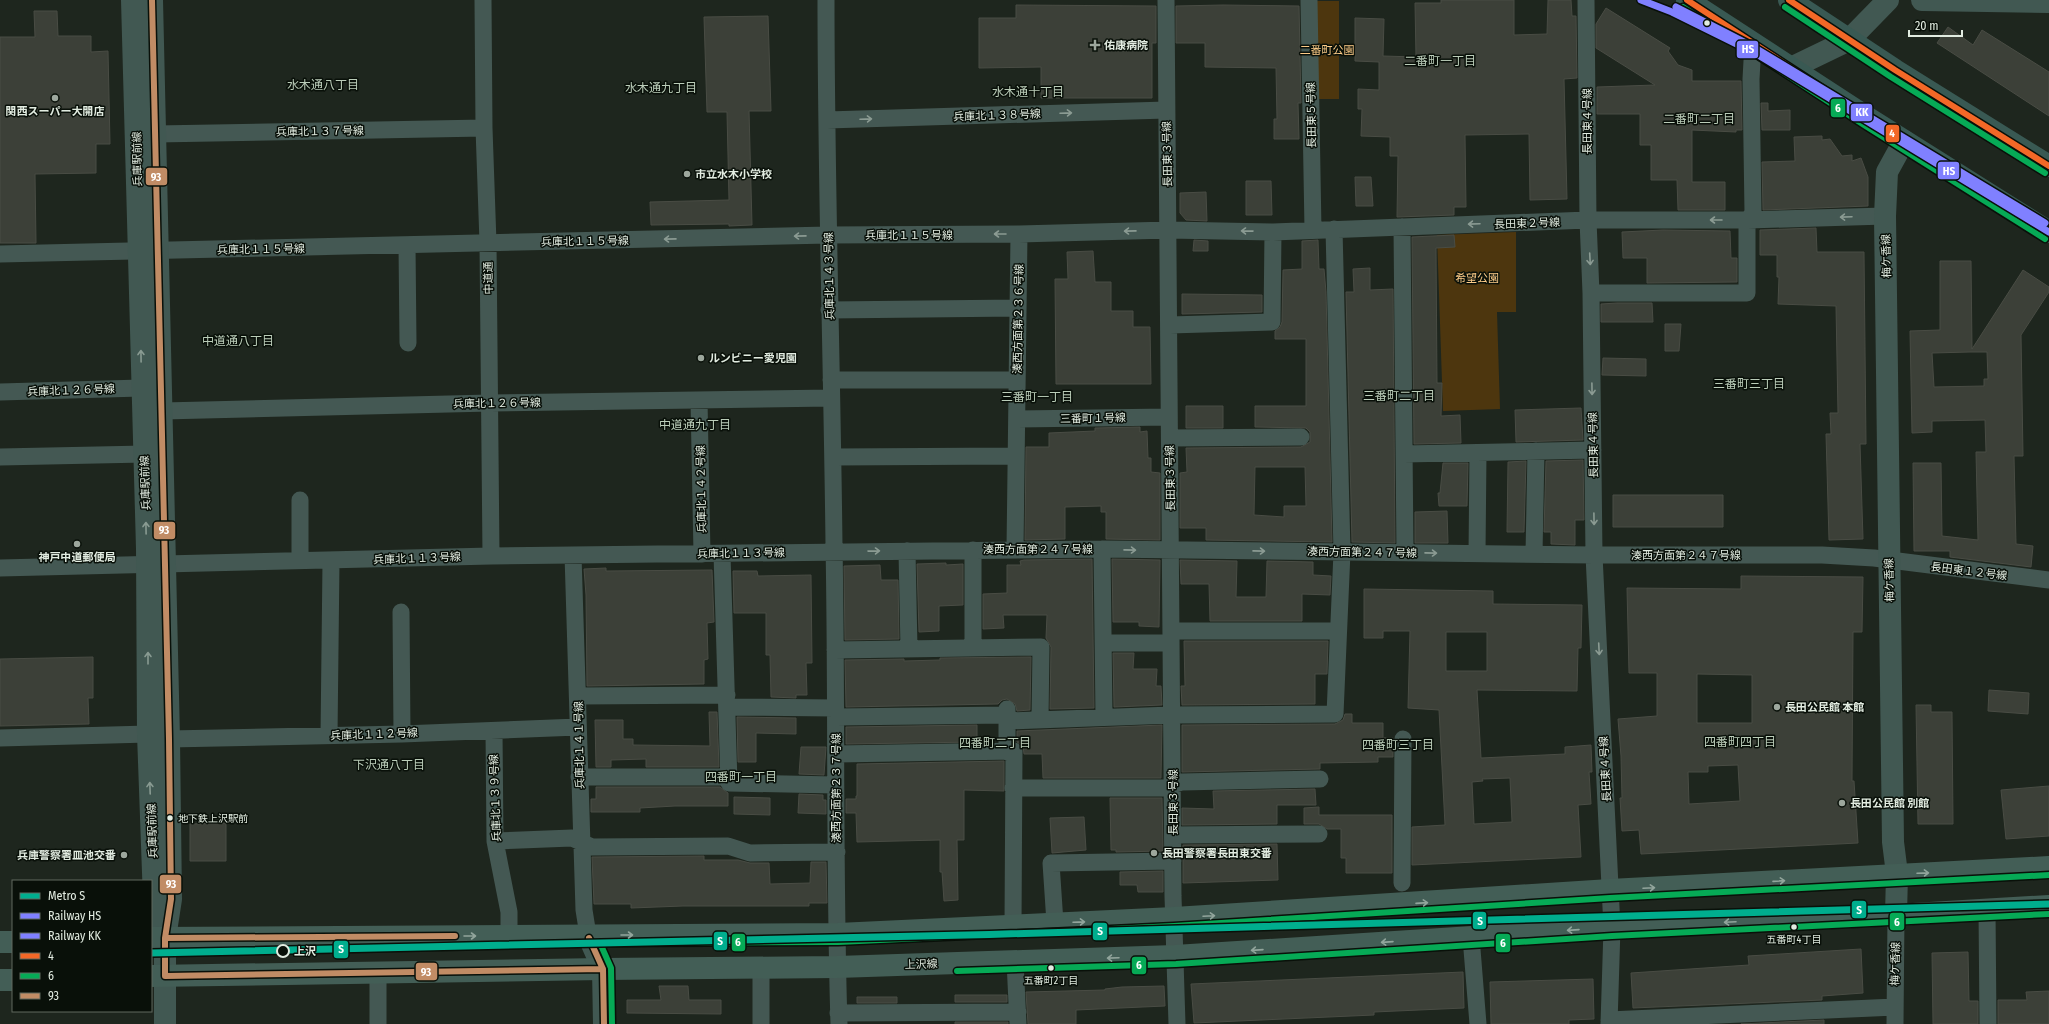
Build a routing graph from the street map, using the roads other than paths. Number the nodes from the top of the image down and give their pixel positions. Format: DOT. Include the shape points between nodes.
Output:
graph roads {
  1 [pos="132,0"];
  2 [pos="152,0"];
  3 [pos="483,0"];
  4 [pos="826,0"];
  5 [pos="1166,0"];
  6 [pos="1309,0"];
  7 [pos="1586,0"];
  8 [pos="1687,0"];
  9 [pos="1788,0"];
  10 [pos="1922,0"];
  11 [pos="1885,2"];
  12 [pos="2049,2"];
  13 [pos="1849,40"];
  14 [pos="1753,43"];
  15 [pos="1790,68"];
  16 [pos="1166,110"];
  17 [pos="827,120"];
  18 [pos="484,128"];
  19 [pos="156,134"];
  20 [pos="1904,141"];
  21 [pos="2049,166"];
  22 [pos="1885,216"];
  23 [pos="1588,220"];
  24 [pos="1748,220"];
  25 [pos="1402,227"];
  26 [pos="1334,229"];
  27 [pos="1169,230"];
  28 [pos="1313,230"];
  29 [pos="1273,232"];
  30 [pos="2049,232"];
  31 [pos="1019,234"];
  32 [pos="828,235"];
  33 [pos="488,243"];
  34 [pos="407,245"];
  35 [pos="148,252"];
  36 [pos="0,254"];
  37 [pos="1591,293"];
  38 [pos="1018,308"];
  39 [pos="829,310"];
  40 [pos="1170,325"];
  41 [pos="408,343"];
  42 [pos="831,380"];
  43 [pos="1017,380"];
  44 [pos="142,388"];
  45 [pos="0,392"];
  46 [pos="832,398"];
  47 [pos="699,400"];
  48 [pos="490,403"];
  49 [pos="163,411"];
  50 [pos="1169,417"];
  51 [pos="1017,419"];
  52 [pos="1301,437"];
  53 [pos="1170,438"];
  54 [pos="1593,450"];
  55 [pos="1536,451"];
  56 [pos="1478,453"];
  57 [pos="145,454"];
  58 [pos="1404,454"];
  59 [pos="1016,456"];
  60 [pos="0,457"];
  61 [pos="833,457"];
  62 [pos="300,500"];
  63 [pos="1015,549"];
  64 [pos="1102,549"];
  65 [pos="973,550"];
  66 [pos="1171,550"];
  67 [pos="907,551"];
  68 [pos="834,552"];
  69 [pos="1342,552"];
  70 [pos="1406,553"];
  71 [pos="702,554"];
  72 [pos="722,554"];
  73 [pos="1477,554"];
  74 [pos="1534,554"];
  75 [pos="573,555"];
  76 [pos="1594,555"];
  77 [pos="491,556"];
  78 [pos="300,561"];
  79 [pos="331,561"];
  80 [pos="1889,561"];
  81 [pos="157,565"];
  82 [pos="0,568"];
  83 [pos="2049,580"];
  84 [pos="401,612"];
  85 [pos="1338,631"];
  86 [pos="1171,637"];
  87 [pos="1104,643"];
  88 [pos="973,648"];
  89 [pos="909,649"];
  90 [pos="835,650"];
  91 [pos="578,696"];
  92 [pos="727,701"];
  93 [pos="836,712"];
  94 [pos="1007,715"];
  95 [pos="1172,715"];
  96 [pos="1104,717"];
  97 [pos="1040,720"];
  98 [pos="578,727"];
  99 [pos="494,731"];
  100 [pos="148,734"];
  101 [pos="402,734"];
  102 [pos="330,736"];
  103 [pos="0,738"];
  104 [pos="170,739"];
  105 [pos="1403,739"];
  106 [pos="1007,752"];
  107 [pos="836,754"];
  108 [pos="579,777"];
  109 [pos="729,777"];
  110 [pos="1320,779"];
  111 [pos="1173,784"];
  112 [pos="835,785"];
  113 [pos="1014,788"];
  114 [pos="1319,834"];
  115 [pos="1173,836"];
  116 [pos="495,840"];
  117 [pos="582,842"];
  118 [pos="836,852"];
  119 [pos="1173,861"];
  120 [pos="2049,867"];
  121 [pos="1897,874"];
  122 [pos="1402,883"];
  123 [pos="1610,890"];
  124 [pos="2049,906"];
  125 [pos="1988,909"];
  126 [pos="1896,915"];
  127 [pos="1174,918"];
  128 [pos="1055,923"];
  129 [pos="1012,925"];
  130 [pos="1612,928"];
  131 [pos="838,934"];
  132 [pos="588,935"];
  133 [pos="509,936"];
  134 [pos="1471,937"];
  135 [pos="158,938"];
  136 [pos="0,942"];
  137 [pos="12,942"];
  138 [pos="1175,956"];
  139 [pos="1015,961"];
  140 [pos="837,967"];
  141 [pos="761,968"];
  142 [pos="603,969"];
  143 [pos="378,972"];
  144 [pos="158,976"];
  145 [pos="0,980"];
  146 [pos="12,980"];
  147 [pos="1895,1016"];
  148 [pos="839,1018"];
  149 [pos="1018,1018"];
  150 [pos="1609,1022"];
  151 [pos="165,1024"];
  152 [pos="378,1024"];
  153 [pos="604,1024"];
  154 [pos="761,1024"];
  155 [pos="1177,1024"];
  156 [pos="1478,1024"];
  157 [pos="1988,1024"];
  1 -- 35 [label="street, 兵庫駅前線"];
  2 -- 19 [label="street, 兵庫駅前線"];
  3 -- 18 [label="street, 中道通"];
  4 -- 17 [label="street, 兵庫北１４３号線"];
  5 -- 16 [label="street, 長田東３号線"];
  6 -- 28 [label="street, 長田東５号線"];
  7 -- 23 [label="street, 長田東４号線"];
  8 -- 14 [label="highway"];
  9 -- 13 [label="highway"];
  10 -- 12 [label="street"];
  11 -- 13 [label="street"];
  13 -- 15 [label="street"];
  13 -- 21 [label="highway"];
  14 -- 15 [label="highway"];
  14 -- 24 [label="street" via="1753,213"];
  15 -- 20 [label="highway"];
  17 -- 16 [label="street, 兵庫北１３８号線, one-way"];
  16 -- 27 [label="street, 長田東３号線"];
  17 -- 32 [label="street, 兵庫北１４３号線"];
  18 -- 19 [label="street, 兵庫北１３７号線"];
  18 -- 33 [label="street, 中道通"];
  19 -- 35 [label="street, 兵庫駅前線"];
  20 -- 22 [label="street, 梅ケ香線" via="1886,172"];
  20 -- 30 [label="highway"];
  22 -- 24 [label="street, 長田東２号線, one-way"];
  22 -- 80 [label="street, 梅ケ香線"];
  24 -- 23 [label="street, 長田東２号線, one-way"];
  23 -- 25 [label="street, 長田東２号線, one-way"];
  23 -- 37 [label="street, 長田東４号線, one-way"];
  24 -- 37 [label="street" via="1747,293"];
  25 -- 26 [label="street, 長田東２号線"];
  25 -- 58 [label="street"];
  26 -- 28 [label="street, 長田東２号線"];
  26 -- 69 [label="street"];
  29 -- 27 [label="street, 長田東２号線, one-way"];
  27 -- 31 [label="street, 兵庫北１１５号線, one-way"];
  27 -- 40 [label="street, 長田東３号線"];
  28 -- 29 [label="street, 長田東２号線"];
  29 -- 40 [label="street" via="1272,322"];
  31 -- 32 [label="street, 兵庫北１１５号線, one-way"];
  31 -- 38 [label="street, 湊西方面第２３６号線"];
  32 -- 33 [label="street, 兵庫北１１５号線, one-way"];
  32 -- 39 [label="street, 兵庫北１４３号線"];
  33 -- 34 [label="street, 兵庫北１１５号線"];
  33 -- 48 [label="street, 中道通"];
  34 -- 35 [label="street, 兵庫北１１５号線"];
  34 -- 41 [label="street"];
  35 -- 36 [label="street, 兵庫北１１５号線"];
  44 -- 35 [label="street, 兵庫駅前線, one-way"];
  35 -- 49 [label="street, 兵庫駅前線"];
  37 -- 54 [label="street, 長田東４号線, one-way"];
  38 -- 39 [label="street"];
  38 -- 43 [label="street, 湊西方面第２３６号線"];
  39 -- 42 [label="street, 兵庫北１４３号線"];
  40 -- 50 [label="street, 長田東３号線"];
  42 -- 43 [label="street"];
  42 -- 46 [label="street, 兵庫北１４３号線"];
  43 -- 51 [label="street, 湊西方面第２３６号線"];
  44 -- 45 [label="street, 兵庫北１２６号線"];
  44 -- 57 [label="street, 兵庫駅前線"];
  46 -- 47 [label="street, 兵庫北１２６号線"];
  46 -- 61 [label="street, 兵庫北１４３号線"];
  47 -- 48 [label="street, 兵庫北１２６号線"];
  47 -- 71 [label="street, 兵庫北１４２号線"];
  48 -- 49 [label="street, 兵庫北１２６号線"];
  48 -- 77 [label="street, 中道通"];
  49 -- 81 [label="street, 兵庫駅前線"];
  50 -- 51 [label="street, 三番町１号線"];
  50 -- 53 [label="street, 長田東３号線"];
  51 -- 59 [label="street, 湊西方面第２３６号線"];
  52 -- 53 [label="street"];
  53 -- 66 [label="street, 長田東３号線"];
  54 -- 55 [label="street"];
  54 -- 76 [label="street, 長田東４号線, one-way"];
  55 -- 56 [label="street"];
  55 -- 74 [label="street"];
  56 -- 58 [label="street"];
  56 -- 73 [label="street"];
  57 -- 60 [label="street"];
  81 -- 57 [label="street, 兵庫駅前線, one-way"];
  58 -- 70 [label="street"];
  59 -- 61 [label="street"];
  59 -- 63 [label="street, 湊西方面第２３６号線"];
  61 -- 68 [label="street, 兵庫北１４３号線"];
  62 -- 78 [label="street"];
  63 -- 64 [label="street, 湊西方面第２４７号線"];
  63 -- 65 [label="street, 湊西方面第２４７号線"];
  64 -- 66 [label="street, 湊西方面第２４７号線, one-way"];
  64 -- 87 [label="street"];
  65 -- 67 [label="street, 湊西方面第２４７号線"];
  65 -- 88 [label="street"];
  66 -- 69 [label="street, 湊西方面第２４７号線, one-way"];
  66 -- 86 [label="street, 長田東３号線"];
  68 -- 67 [label="street, 湊西方面第２４７号線, one-way"];
  67 -- 89 [label="street"];
  68 -- 72 [label="street, 兵庫北１１３号線"];
  68 -- 90 [label="street, 湊西方面第２３７号線"];
  69 -- 70 [label="street, 湊西方面第２４７号線"];
  69 -- 85 [label="street"];
  70 -- 73 [label="street, 湊西方面第２４７号線, one-way"];
  71 -- 72 [label="street, 兵庫北１１３号線"];
  71 -- 75 [label="street, 兵庫北１１３号線"];
  72 -- 92 [label="street"];
  73 -- 74 [label="street, 湊西方面第２４７号線"];
  74 -- 76 [label="street, 湊西方面第２４７号線"];
  75 -- 77 [label="street, 兵庫北１１３号線"];
  75 -- 91 [label="street, 兵庫北１４１号線"];
  76 -- 80 [label="street, 湊西方面第２４７号線" via="1822,555"];
  76 -- 123 [label="street, 長田東４号線, one-way"];
  77 -- 79 [label="street, 兵庫北１１３号線"];
  78 -- 79 [label="street, 兵庫北１１３号線"];
  78 -- 81 [label="street, 兵庫北１１３号線"];
  79 -- 102 [label="street"];
  80 -- 83 [label="street, 長田東１２号線"];
  80 -- 121 [label="street, 梅ケ香線" via="1893,842"];
  81 -- 82 [label="street, 兵庫北１１３号線"];
  100 -- 81 [label="street, 兵庫駅前線, one-way"];
  81 -- 104 [label="street, 兵庫駅前線"];
  84 -- 101 [label="street"];
  85 -- 86 [label="street"];
  85 -- 95 [label="street" via="1335,714"];
  86 -- 87 [label="street"];
  86 -- 95 [label="street, 長田東３号線"];
  87 -- 96 [label="street"];
  88 -- 89 [label="street"];
  88 -- 97 [label="street" via="1041,647"];
  89 -- 90 [label="street"];
  90 -- 93 [label="street, 湊西方面第２３７号線"];
  91 -- 92 [label="street"];
  91 -- 98 [label="street, 兵庫北１４１号線"];
  92 -- 93 [label="street"];
  92 -- 109 [label="street"];
  93 -- 94 [label="street"];
  93 -- 107 [label="street, 湊西方面第２３７号線"];
  94 -- 97 [label="street"];
  94 -- 106 [label="street"];
  95 -- 96 [label="street"];
  95 -- 111 [label="street, 長田東３号線"];
  96 -- 97 [label="street"];
  98 -- 99 [label="street, 兵庫北１１２号線"];
  98 -- 108 [label="street, 兵庫北１４１号線"];
  99 -- 101 [label="street, 兵庫北１１２号線"];
  99 -- 116 [label="street, 兵庫北１３９号線"];
  100 -- 103 [label="street"];
  135 -- 100 [label="street, 兵庫駅前線, one-way" via="154,900"];
  101 -- 102 [label="street, 兵庫北１１２号線"];
  102 -- 104 [label="street, 兵庫北１１２号線"];
  104 -- 135 [label="street, 兵庫駅前線" via="171,899"];
  105 -- 122 [label="street"];
  106 -- 107 [label="street"];
  106 -- 113 [label="street" via="1014,751"];
  107 -- 112 [label="street, 湊西方面第２３７号線"];
  108 -- 109 [label="street"];
  108 -- 117 [label="street, 兵庫北１４１号線"];
  109 -- 112 [label="street" via="729,783"];
  110 -- 111 [label="street"];
  111 -- 113 [label="street" via="1163,788"];
  111 -- 115 [label="street, 長田東３号線"];
  112 -- 118 [label="street, 湊西方面第２３７号線"];
  113 -- 129 [label="street"];
  114 -- 115 [label="street"];
  115 -- 119 [label="street, 長田東３号線"];
  116 -- 117 [label="street" via="572,838"];
  116 -- 133 [label="street, 兵庫北１３９号線" via="509,912"];
  117 -- 118 [label="street" via="592,846 728,846 750,853"];
  117 -- 132 [label="street, 兵庫北１４１号線" via="584,910"];
  118 -- 131 [label="street, 湊西方面第２３７号線"];
  119 -- 127 [label="street, 長田東３号線"];
  119 -- 128 [label="street" via="1051,863"];
  121 -- 120 [label="main road, one-way"];
  123 -- 121 [label="main road, one-way"];
  121 -- 126 [label="street, 梅ケ香線"];
  127 -- 123 [label="main road, one-way"];
  123 -- 130 [label="street, 長田東４号線"];
  124 -- 125 [label="main road, 上沢線"];
  125 -- 126 [label="main road, 上沢線"];
  125 -- 157 [label="street"];
  126 -- 130 [label="main road, 上沢線, one-way"];
  126 -- 147 [label="street, 梅ケ香線"];
  128 -- 127 [label="main road, one-way"];
  127 -- 138 [label="street, 長田東３号線"];
  128 -- 129 [label="main road"];
  129 -- 131 [label="main road"];
  130 -- 134 [label="main road, 上沢線, one-way"];
  130 -- 150 [label="street, 長田東４号線"];
  132 -- 131 [label="main road, one-way"];
  131 -- 140 [label="street, 湊西方面第２３７号線"];
  132 -- 133 [label="main road"];
  132 -- 142 [label="street"];
  135 -- 133 [label="main road, one-way"];
  134 -- 138 [label="main road, 上沢線, one-way"];
  134 -- 156 [label="street"];
  135 -- 144 [label="street"];
  136 -- 137 [label="main road"];
  138 -- 139 [label="main road, 上沢線, one-way"];
  138 -- 155 [label="street, 長田東３号線"];
  139 -- 140 [label="main road, 上沢線"];
  139 -- 149 [label="street"];
  140 -- 141 [label="main road, 上沢線"];
  140 -- 148 [label="street, 湊西方面第２３７号線"];
  141 -- 142 [label="main road, 上沢線"];
  141 -- 154 [label="street"];
  142 -- 143 [label="main road, 上沢線"];
  142 -- 153 [label="street"];
  143 -- 144 [label="main road, 上沢線"];
  143 -- 152 [label="street"];
  144 -- 151 [label="street"];
  145 -- 146 [label="main road"];
  147 -- 150 [label="street"];
  148 -- 149 [label="street"];
}
